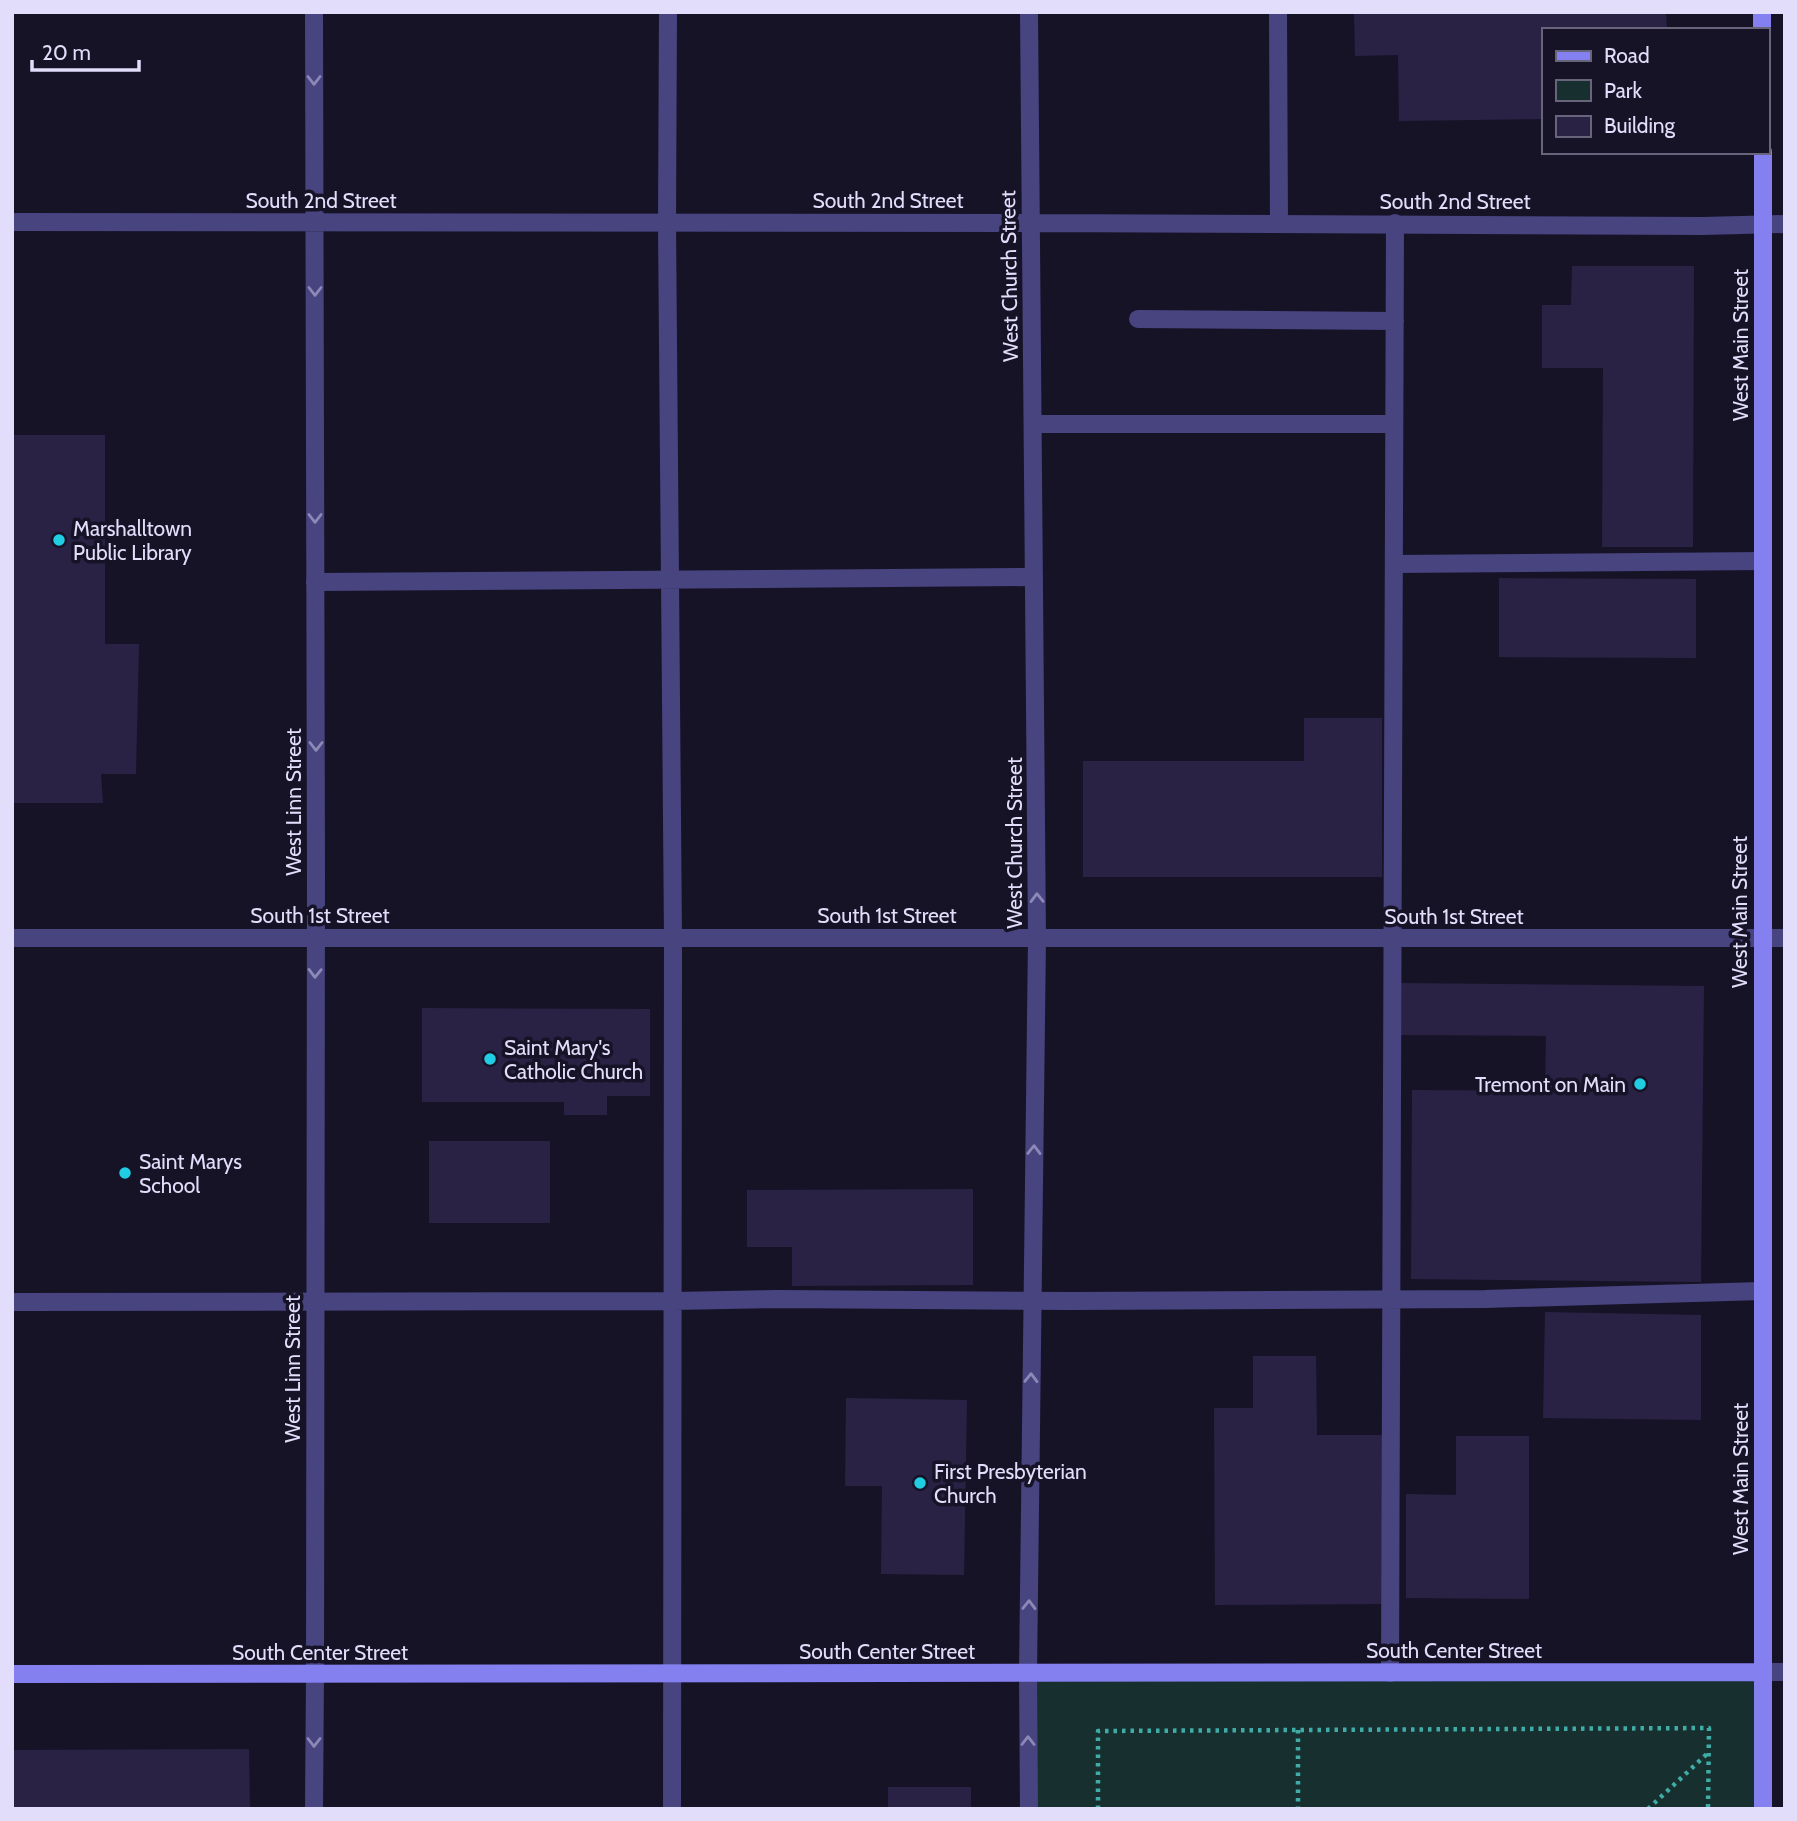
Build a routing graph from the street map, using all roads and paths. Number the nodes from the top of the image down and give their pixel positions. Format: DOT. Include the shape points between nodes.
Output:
graph roads {
  1 [pos="314,12"];
  2 [pos="668,12"];
  3 [pos="1030,12"];
  4 [pos="1278,12"];
  5 [pos="1763,154"];
  6 [pos="12,222"];
  7 [pos="315,223"];
  8 [pos="667,223"];
  9 [pos="1031,223"];
  10 [pos="1279,223"];
  11 [pos="1395,223"];
  12 [pos="1763,223"];
  13 [pos="1785,224"];
  14 [pos="1138,319"];
  15 [pos="1395,321"];
  16 [pos="1033,424"];
  17 [pos="1394,424"];
  18 [pos="1763,561"];
  19 [pos="1394,564"];
  20 [pos="1034,577"];
  21 [pos="670,579"];
  22 [pos="315,582"];
  23 [pos="12,938"];
  24 [pos="316,938"];
  25 [pos="673,938"];
  26 [pos="1037,938"];
  27 [pos="1393,938"];
  28 [pos="1762,938"];
  29 [pos="1785,938"];
  30 [pos="1762,1291"];
  31 [pos="1392,1299"];
  32 [pos="315,1300"];
  33 [pos="12,1301"];
  34 [pos="673,1301"];
  35 [pos="1032,1301"];
  36 [pos="1763,1672"];
  37 [pos="1785,1672"];
  38 [pos="1390,1673"];
  39 [pos="12,1674"];
  40 [pos="1028,1674"];
  41 [pos="315,1675"];
  42 [pos="673,1675"];
  43 [pos="1297,1730"];
  44 [pos="1709,1752"];
  45 [pos="314,1809"];
  46 [pos="672,1809"];
  47 [pos="1029,1809"];
  48 [pos="1098,1809"];
  49 [pos="1297,1809"];
  50 [pos="1648,1809"];
  51 [pos="1708,1809"];
  52 [pos="1763,1809"];
  1 -- 7 [label="street, West Linn Street, one-way"];
  2 -- 8 [label="street"];
  3 -- 9 [label="street, West Church Street"];
  4 -- 10 [label="street"];
  5 -- 12 [label="main road, West Main Street"];
  6 -- 7 [label="street, South 2nd Street"];
  7 -- 8 [label="street, South 2nd Street"];
  7 -- 22 [label="street, West Linn Street, one-way"];
  8 -- 9 [label="street, South 2nd Street"];
  8 -- 21 [label="street"];
  9 -- 10 [label="street, South 2nd Street"];
  9 -- 16 [label="street, West Church Street"];
  10 -- 11 [label="street, South 2nd Street"];
  11 -- 12 [label="street, South 2nd Street"];
  11 -- 15 [label="street"];
  12 -- 13 [label="street, South 2nd Street"];
  12 -- 18 [label="main road, West Main Street"];
  14 -- 15 [label="street"];
  15 -- 17 [label="street"];
  16 -- 17 [label="street"];
  16 -- 20 [label="street, West Church Street"];
  17 -- 19 [label="street"];
  18 -- 19 [label="street"];
  18 -- 28 [label="main road, West Main Street"];
  19 -- 27 [label="street"];
  20 -- 21 [label="street"];
  26 -- 20 [label="street, West Church Street, one-way"];
  21 -- 22 [label="street"];
  21 -- 25 [label="street"];
  22 -- 24 [label="street, West Linn Street, one-way"];
  23 -- 24 [label="street, South 1st Street"];
  24 -- 25 [label="street, South 1st Street"];
  24 -- 32 [label="street, West Linn Street, one-way"];
  25 -- 26 [label="street, South 1st Street"];
  25 -- 34 [label="street"];
  26 -- 27 [label="street, South 1st Street"];
  35 -- 26 [label="street, West Church Street, one-way"];
  27 -- 28 [label="street, South 1st Street"];
  27 -- 31 [label="street"];
  28 -- 29 [label="street, South 1st Street"];
  28 -- 30 [label="main road, West Main Street"];
  30 -- 31 [label="street"];
  30 -- 36 [label="main road, West Main Street"];
  31 -- 35 [label="street"];
  31 -- 38 [label="street"];
  32 -- 33 [label="street"];
  32 -- 34 [label="street"];
  32 -- 41 [label="street, West Linn Street"];
  34 -- 35 [label="street"];
  34 -- 42 [label="street"];
  40 -- 35 [label="street, West Church Street, one-way"];
  36 -- 37 [label="street"];
  36 -- 38 [label="main road, South Center Street"];
  36 -- 52 [label="main road, West Main Street"];
  38 -- 40 [label="main road, South Center Street"];
  39 -- 41 [label="main road, South Center Street"];
  40 -- 42 [label="main road, South Center Street"];
  47 -- 40 [label="street, West Church Street, one-way"];
  41 -- 42 [label="main road, South Center Street"];
  41 -- 45 [label="street, West Linn Street, one-way"];
  42 -- 46 [label="street"];
  43 -- 44 [label="path" via="1709,1728"];
  43 -- 48 [label="path" via="1098,1731"];
  43 -- 49 [label="path"];
  44 -- 50 [label="path"];
  44 -- 51 [label="path"];
}
